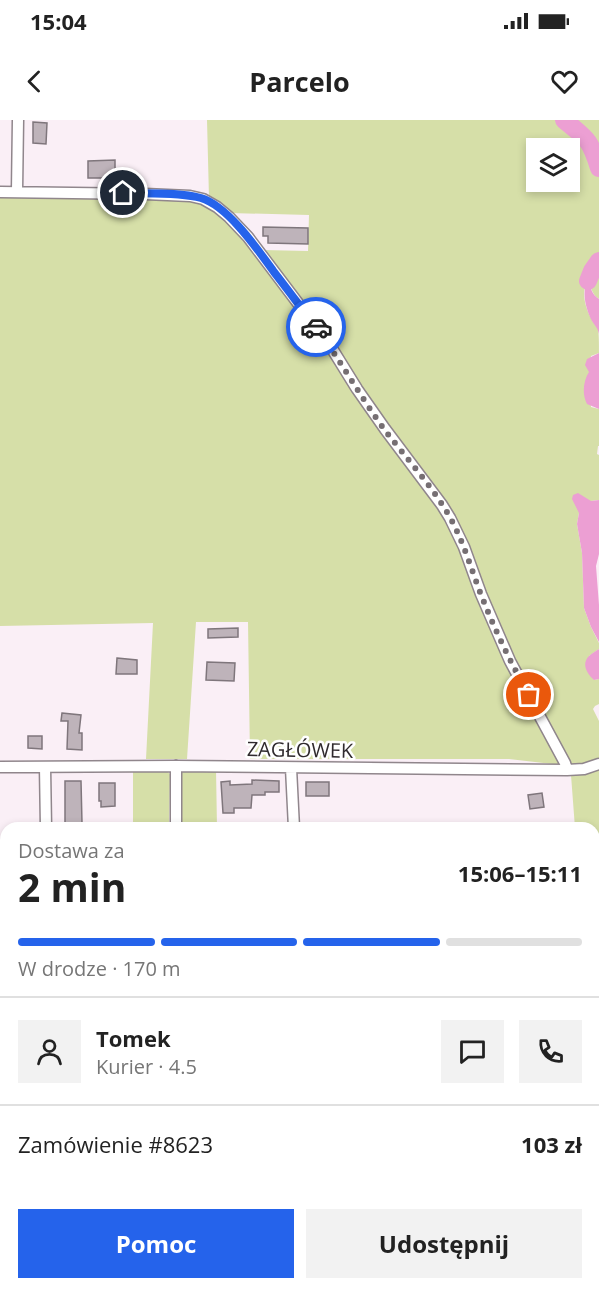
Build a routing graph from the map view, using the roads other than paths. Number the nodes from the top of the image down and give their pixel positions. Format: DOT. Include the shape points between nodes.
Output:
graph roads {
  1 [pos="18,120"];
  2 [pos="16,191"];
  3 [pos="0,192"];
  4 [pos="599,764"];
  5 [pos="176,766"];
  6 [pos="0,767"];
  7 [pos="45,767"];
  8 [pos="291,768"];
  9 [pos="567,770"];
  10 [pos="46,822"];
  11 [pos="176,822"];
  12 [pos="294,822"];
  1 -- 2 [label="street"];
  2 -- 3 [label="street"];
  2 -- 9 [label="street" via="190,196 209,202 229,217 331,347 450,518 503,645"];
  4 -- 9 [label="street, ZAGŁÓWEK"];
  5 -- 7 [label="street, ZAGŁÓWEK"];
  5 -- 8 [label="street, ZAGŁÓWEK"];
  5 -- 11 [label="street"];
  6 -- 7 [label="street, ZAGŁÓWEK"];
  7 -- 10 [label="street"];
  8 -- 9 [label="street, ZAGŁÓWEK"];
  8 -- 12 [label="street"];
}
